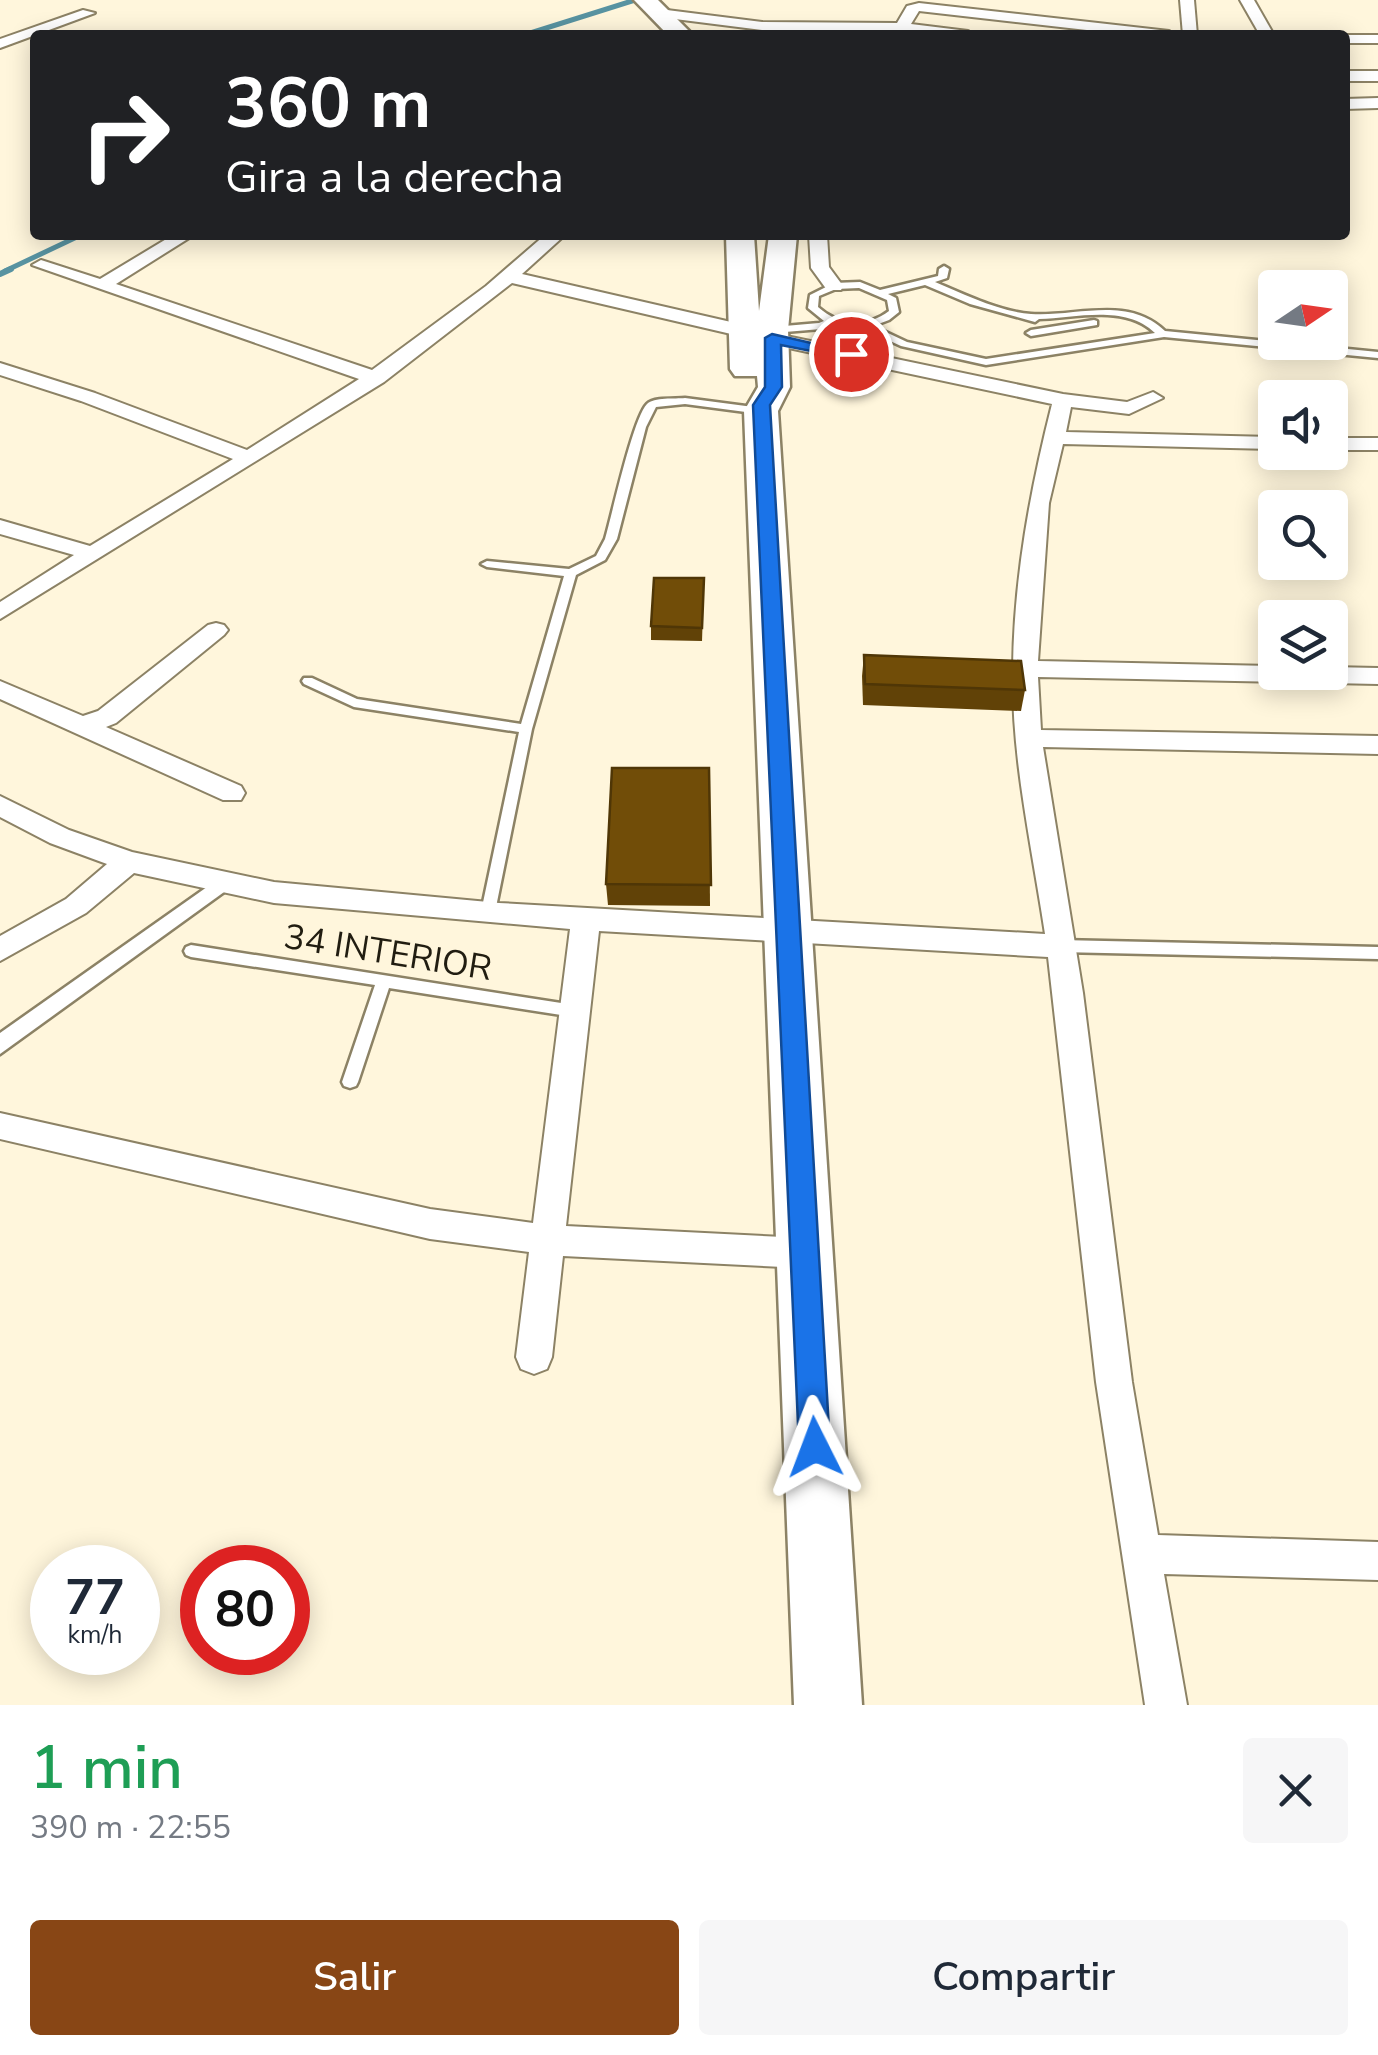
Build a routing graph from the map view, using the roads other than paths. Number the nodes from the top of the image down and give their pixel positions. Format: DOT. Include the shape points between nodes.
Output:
graph roads {
  1 [pos="1187,0"];
  2 [pos="1246,0"];
  3 [pos="644,9"];
  4 [pos="88,13"];
  5 [pos="902,27"];
  6 [pos="40,30"];
  7 [pos="674,30"];
  8 [pos="927,30"];
  9 [pos="1125,30"];
  10 [pos="1190,30"];
  11 [pos="1265,30"];
  12 [pos="30,33"];
  13 [pos="1350,39"];
  14 [pos="1378,39"];
  15 [pos="0,44"];
  16 [pos="1350,76"];
  17 [pos="1378,76"];
  18 [pos="1378,103"];
  19 [pos="1350,104"];
  20 [pos="177,240"];
  21 [pos="551,240"];
  22 [pos="741,240"];
  23 [pos="783,240"];
  24 [pos="818,240"];
  25 [pos="42,265"];
  26 [pos="820,268"];
  27 [pos="944,269"];
  28 [pos="780,273"];
  29 [pos="511,276"];
  30 [pos="927,282"];
  31 [pos="102,285"];
  32 [pos="834,286"];
  33 [pos="883,292"];
  34 [pos="830,321"];
  35 [pos="1146,321"];
  36 [pos="864,325"];
  37 [pos="763,333"];
  38 [pos="1031,333"];
  39 [pos="1162,334"];
  40 [pos="1378,355"];
  41 [pos="0,369"];
  42 [pos="378,378"];
  43 [pos="1152,398"];
  44 [pos="1063,400"];
  45 [pos="762,408"];
  46 [pos="1054,438"];
  47 [pos="1258,443"];
  48 [pos="1348,444"];
  49 [pos="1378,444"];
  50 [pos="250,458"];
  51 [pos="0,527"];
  52 [pos="90,553"];
  53 [pos="486,564"];
  54 [pos="570,573"];
  55 [pos="0,612"];
  56 [pos="216,630"];
  57 [pos="1025,669"];
  58 [pos="1378,676"];
  59 [pos="308,681"];
  60 [pos="0,689"];
  61 [pos="85,725"];
  62 [pos="526,728"];
  63 [pos="1029,738"];
  64 [pos="1378,745"];
  65 [pos="232,792"];
  66 [pos="0,805"];
  67 [pos="126,864"];
  68 [pos="224,882"];
  69 [pos="488,912"];
  70 [pos="586,919"];
  71 [pos="789,935"];
  72 [pos="1059,946"];
  73 [pos="0,950"];
  74 [pos="191,951"];
  75 [pos="1378,953"];
  76 [pos="383,982"];
  77 [pos="575,1011"];
  78 [pos="0,1046"];
  79 [pos="350,1082"];
  80 [pos="0,1126"];
  81 [pos="547,1240"];
  82 [pos="804,1254"];
  83 [pos="534,1357"];
  84 [pos="1140,1554"];
  85 [pos="1378,1561"];
  86 [pos="828,1705"];
  87 [pos="1166,1705"];
  1 -- 10 [label="street"];
  2 -- 11 [label="street"];
  3 -- 5 [label="street" via="762,26"];
  3 -- 7 [label="highway"];
  4 -- 6 [label="street"];
  5 -- 8 [label="street"];
  5 -- 9 [label="street" via="920,7"];
  12 -- 15 [label="street"];
  13 -- 14 [label="street"];
  16 -- 17 [label="street"];
  18 -- 19 [label="street"];
  20 -- 31 [label="street"];
  21 -- 29 [label="street"];
  22 -- 37 [label="highway"];
  23 -- 28 [label="highway"];
  24 -- 26 [label="street"];
  25 -- 31 [label="street"];
  26 -- 28 [label="street"];
  26 -- 32 [label="street"];
  27 -- 30 [label="lane" via="942,278"];
  28 -- 37 [label="highway"];
  29 -- 37 [label="street"];
  29 -- 42 [label="street"];
  30 -- 33 [label="lane"];
  30 -- 35 [label="lane" via="1035,320 1124,314"];
  31 -- 42 [label="street"];
  32 -- 33 [label="lane"];
  32 -- 34 [label="lane" via="812,302"];
  33 -- 36 [label="lane" via="894,312"];
  34 -- 36 [label="lane"];
  34 -- 37 [label="lane"];
  35 -- 38 [label="lane"];
  35 -- 39 [label="lane"];
  36 -- 39 [label="lane" via="904,344 986,362"];
  37 -- 44 [label="street"];
  37 -- 45 [label="highway" via="747,388"];
  39 -- 40 [label="lane"];
  41 -- 50 [label="street"];
  42 -- 50 [label="street"];
  43 -- 44 [label="street" via="1129,408"];
  44 -- 46 [label="street"];
  45 -- 54 [label="lane" via="685,401 648,408 607,550"];
  45 -- 71 [label="highway"];
  46 -- 47 [label="street"];
  46 -- 57 [label="street" via="1038,502"];
  48 -- 49 [label="street"];
  50 -- 52 [label="street"];
  51 -- 52 [label="street"];
  52 -- 55 [label="street"];
  53 -- 54 [label="lane"];
  54 -- 62 [label="lane"];
  56 -- 61 [label="street" via="107,717"];
  57 -- 58 [label="street"];
  57 -- 63 [label="street"];
  59 -- 62 [label="lane" via="354,703"];
  60 -- 61 [label="street"];
  61 -- 65 [label="street"];
  62 -- 69 [label="lane"];
  63 -- 64 [label="street"];
  63 -- 72 [label="street"];
  66 -- 67 [label="street"];
  67 -- 68 [label="street"];
  67 -- 73 [label="street" via="76,906"];
  68 -- 69 [label="street"];
  68 -- 78 [label="street"];
  69 -- 70 [label="street"];
  70 -- 71 [label="street"];
  70 -- 77 [label="street"];
  71 -- 72 [label="street"];
  71 -- 82 [label="highway"];
  72 -- 75 [label="lane"];
  72 -- 84 [label="street"];
  74 -- 76 [label="lane, 34 INTERIOR"];
  76 -- 77 [label="lane, 34 INTERIOR"];
  76 -- 79 [label="lane"];
  77 -- 81 [label="street"];
  80 -- 81 [label="street" via="430,1224"];
  81 -- 82 [label="street"];
  81 -- 83 [label="street"];
  82 -- 86 [label="highway"];
  84 -- 85 [label="street"];
  84 -- 87 [label="street"];
}
